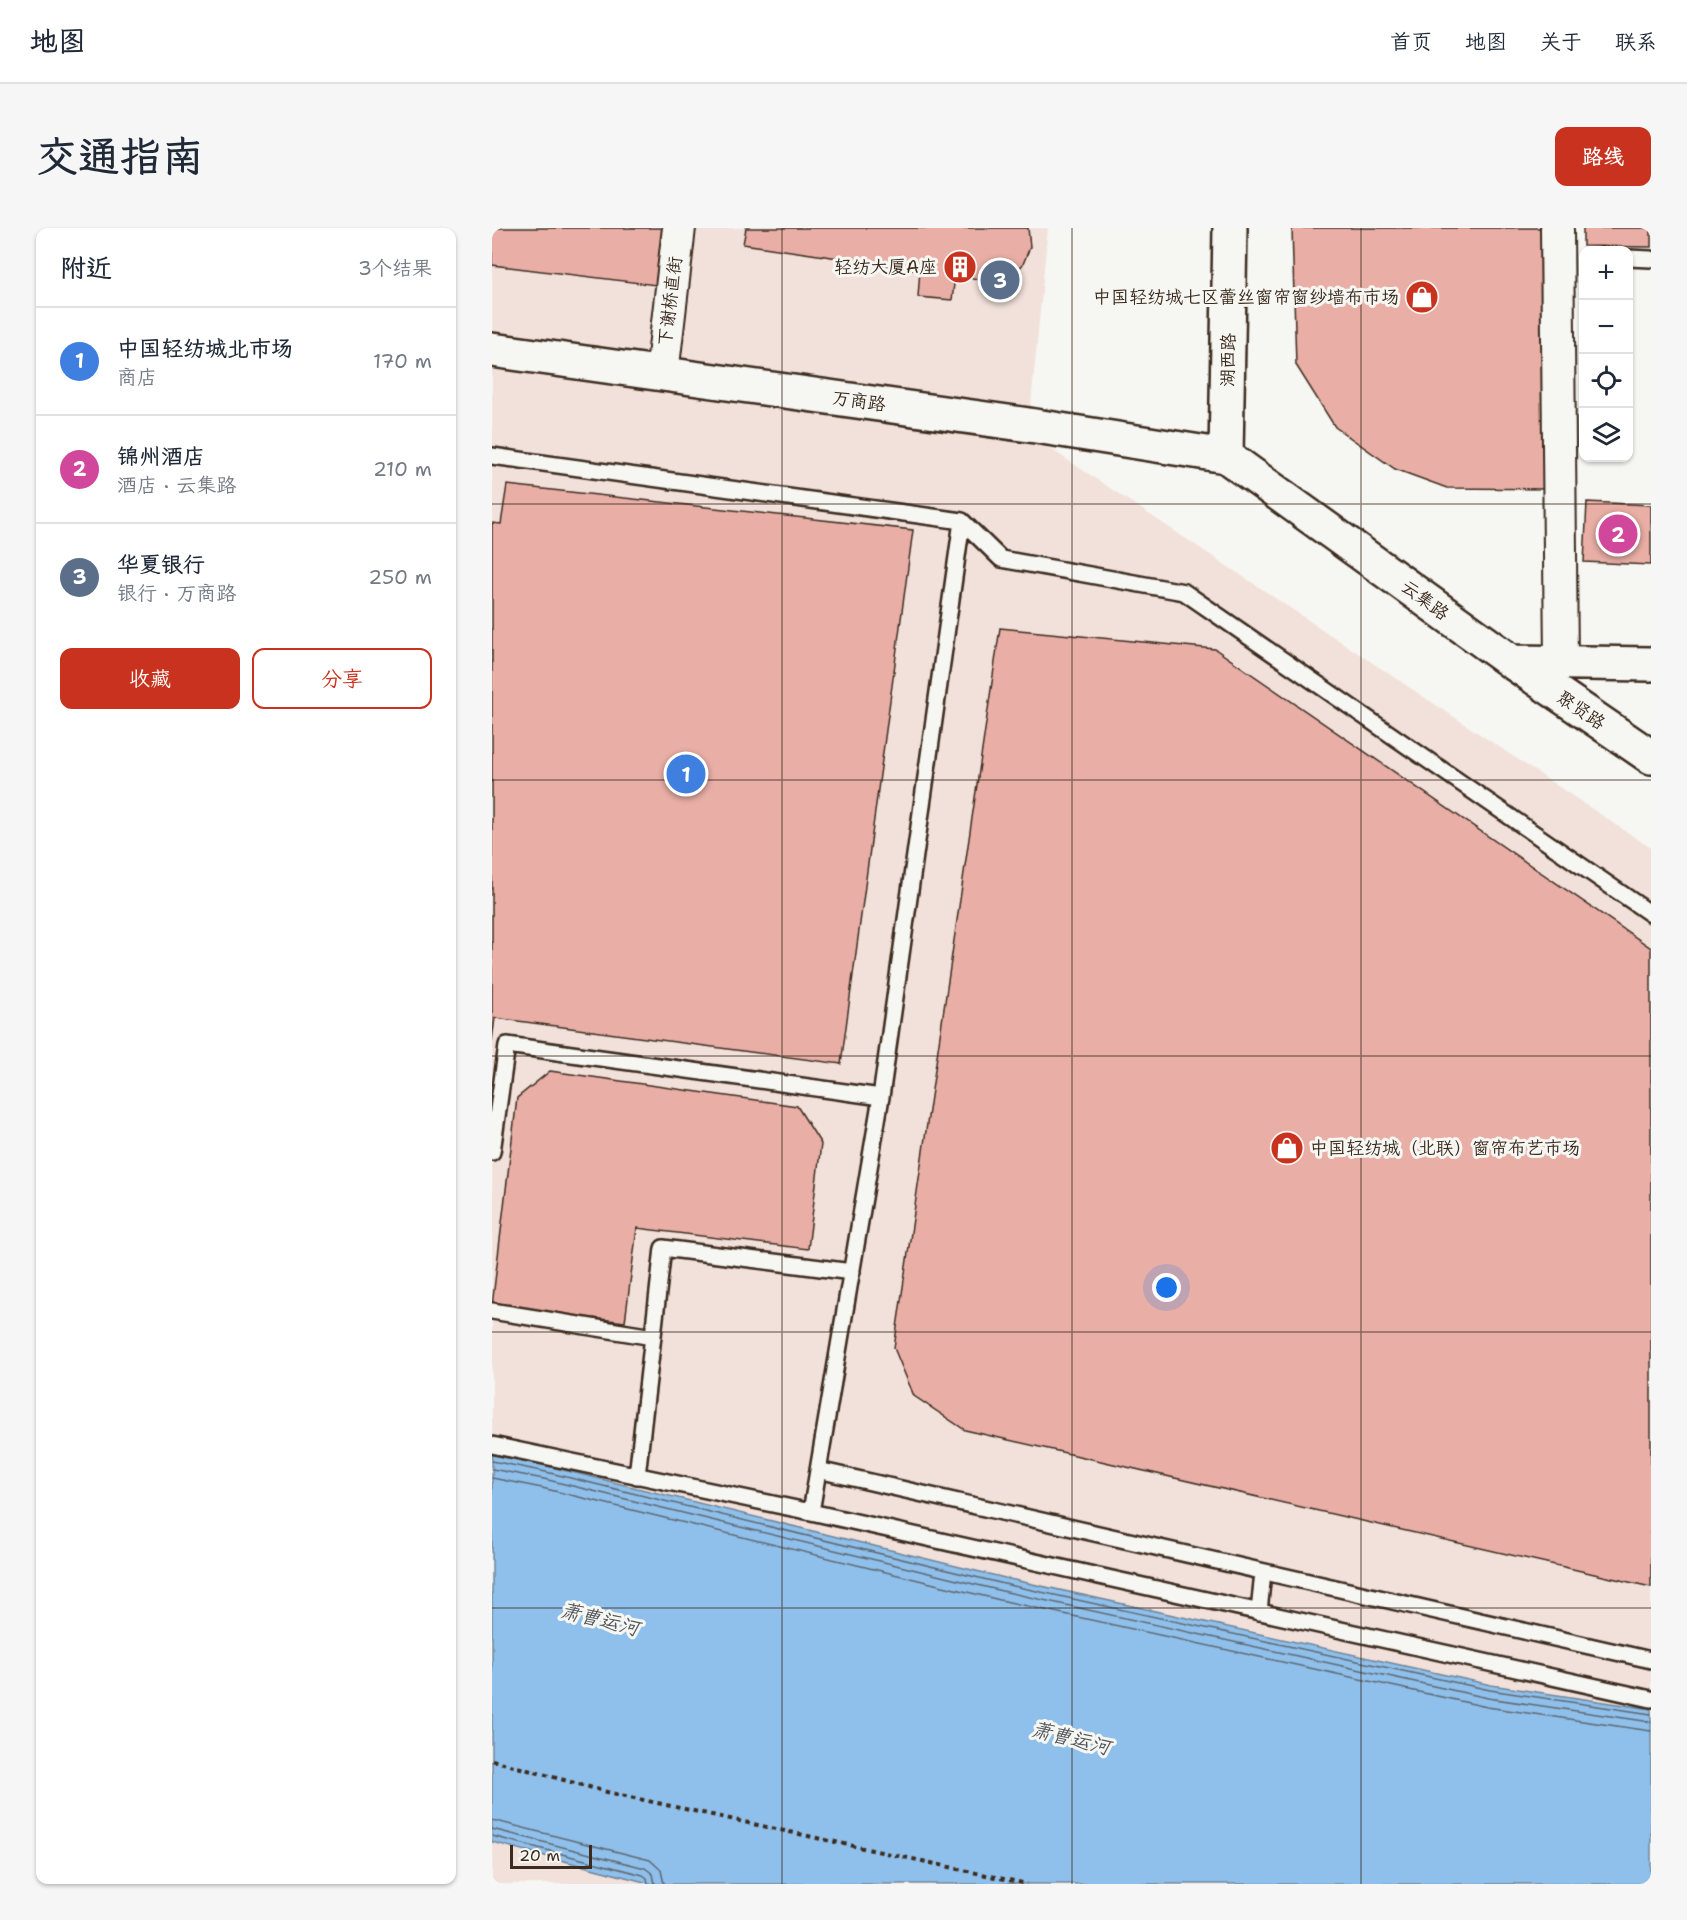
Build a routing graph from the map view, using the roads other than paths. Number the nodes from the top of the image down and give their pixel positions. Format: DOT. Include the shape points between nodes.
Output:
graph roads {
  1 [pos="679,228"];
  2 [pos="1230,228"];
  3 [pos="1557,228"];
  4 [pos="1633,258"];
  5 [pos="1651,259"];
  6 [pos="492,350"];
  7 [pos="662,374"];
  8 [pos="492,456"];
  9 [pos="1226,456"];
  10 [pos="962,521"];
  11 [pos="1512,662"];
  12 [pos="1561,663"];
  13 [pos="1651,664"];
  14 [pos="1651,757"];
  15 [pos="1651,914"];
  16 [pos="881,1097"];
  17 [pos="492,1152"];
  18 [pos="852,1272"];
  19 [pos="492,1311"];
  20 [pos="653,1336"];
  21 [pos="492,1445"];
  22 [pos="818,1470"];
  23 [pos="637,1476"];
  24 [pos="811,1512"];
  25 [pos="1263,1572"];
  26 [pos="1259,1612"];
  27 [pos="1651,1660"];
  28 [pos="1651,1699"];
  1 -- 7 [label="street, 下谢桥直街"];
  2 -- 9 [label="street, 湖西路"];
  3 -- 12 [label="street"];
  4 -- 5 [label="lane"];
  6 -- 7 [label="street, 万商路"];
  7 -- 9 [label="street, 万商路"];
  8 -- 10 [label="lane"];
  9 -- 11 [label="street, 云集路"];
  10 -- 15 [label="lane" via="1001,559 1184,592"];
  10 -- 16 [label="lane"];
  11 -- 12 [label="street"];
  11 -- 14 [label="street, 聚贤路"];
  12 -- 13 [label="street"];
  16 -- 17 [label="lane" via="507,1045"];
  16 -- 18 [label="lane"];
  18 -- 20 [label="lane" via="663,1248"];
  18 -- 22 [label="lane"];
  19 -- 20 [label="lane"];
  20 -- 23 [label="lane"];
  21 -- 23 [label="lane"];
  22 -- 24 [label="lane"];
  22 -- 25 [label="lane"];
  23 -- 24 [label="lane"];
  24 -- 26 [label="lane"];
  25 -- 26 [label="lane"];
  25 -- 27 [label="lane"];
  26 -- 28 [label="lane"];
}
